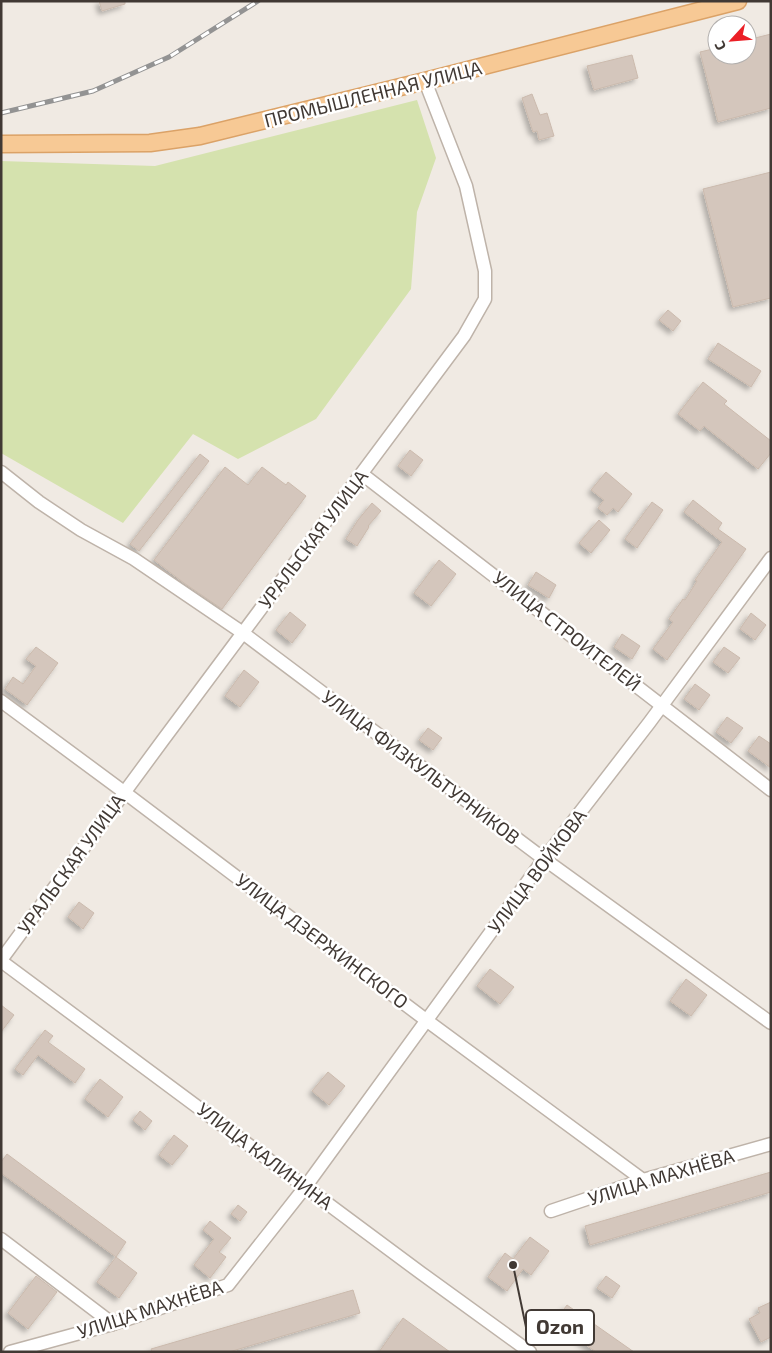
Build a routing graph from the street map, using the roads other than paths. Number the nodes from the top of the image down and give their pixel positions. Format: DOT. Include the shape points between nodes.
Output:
graph roads {
  1 [pos="738,1"];
  2 [pos="426,81"];
  3 [pos="1,144"];
  4 [pos="1,472"];
  5 [pos="362,474"];
  6 [pos="771,558"];
  7 [pos="242,633"];
  8 [pos="1,701"];
  9 [pos="662,704"];
  10 [pos="771,790"];
  11 [pos="124,792"];
  12 [pos="544,859"];
  13 [pos="1,961"];
  14 [pos="426,1020"];
  15 [pos="771,1023"];
  16 [pos="771,1144"];
  17 [pos="643,1180"];
  18 [pos="306,1186"];
  19 [pos="551,1211"];
  20 [pos="1,1239"];
  21 [pos="112,1324"];
  22 [pos="10,1352"];
  23 [pos="530,1352"];
  1 -- 2 [label="main road, ПРОМЫШЛЕННАЯ УЛИЦА"];
  2 -- 3 [label="main road, ПРОМЫШЛЕННАЯ УЛИЦА" via="191,137 150,143"];
  2 -- 5 [label="street, УРАЛЬСКАЯ УЛИЦА" via="466,186 485,271 485,299 464,336"];
  4 -- 7 [label="street, УЛИЦА ФИЗКУЛЬТУРНИКОВ" via="39,502 134,559"];
  5 -- 7 [label="street, УРАЛЬСКАЯ УЛИЦА"];
  5 -- 9 [label="street, УЛИЦА СТРОИТЕЛЕЙ"];
  6 -- 9 [label="street, УЛИЦА ВОЙКОВА"];
  7 -- 11 [label="street, УРАЛЬСКАЯ УЛИЦА"];
  7 -- 12 [label="street, УЛИЦА ФИЗКУЛЬТУРНИКОВ"];
  8 -- 11 [label="street, УЛИЦА ДЗЕРЖИНСКОГО"];
  9 -- 10 [label="street, УЛИЦА СТРОИТЕЛЕЙ"];
  9 -- 12 [label="street, УЛИЦА ВОЙКОВА"];
  11 -- 13 [label="street, УРАЛЬСКАЯ УЛИЦА"];
  11 -- 14 [label="street, УЛИЦА ДЗЕРЖИНСКОГО"];
  12 -- 14 [label="street, УЛИЦА ВОЙКОВА"];
  12 -- 15 [label="street, УЛИЦА ФИЗКУЛЬТУРНИКОВ"];
  13 -- 18 [label="street, УЛИЦА КАЛИНИНА"];
  14 -- 17 [label="street, УЛИЦА ДЗЕРЖИНСКОГО"];
  14 -- 18 [label="street, УЛИЦА ВОЙКОВА"];
  16 -- 17 [label="street, УЛИЦА МАХНЁВА"];
  17 -- 19 [label="street, УЛИЦА МАХНЁВА"];
  18 -- 21 [label="street, УЛИЦА МАХНЁВА" via="228,1284"];
  18 -- 23 [label="street, УЛИЦА КАЛИНИНА"];
  20 -- 21 [label="street"];
  21 -- 22 [label="street, УЛИЦА МАХНЁВА"];
}
